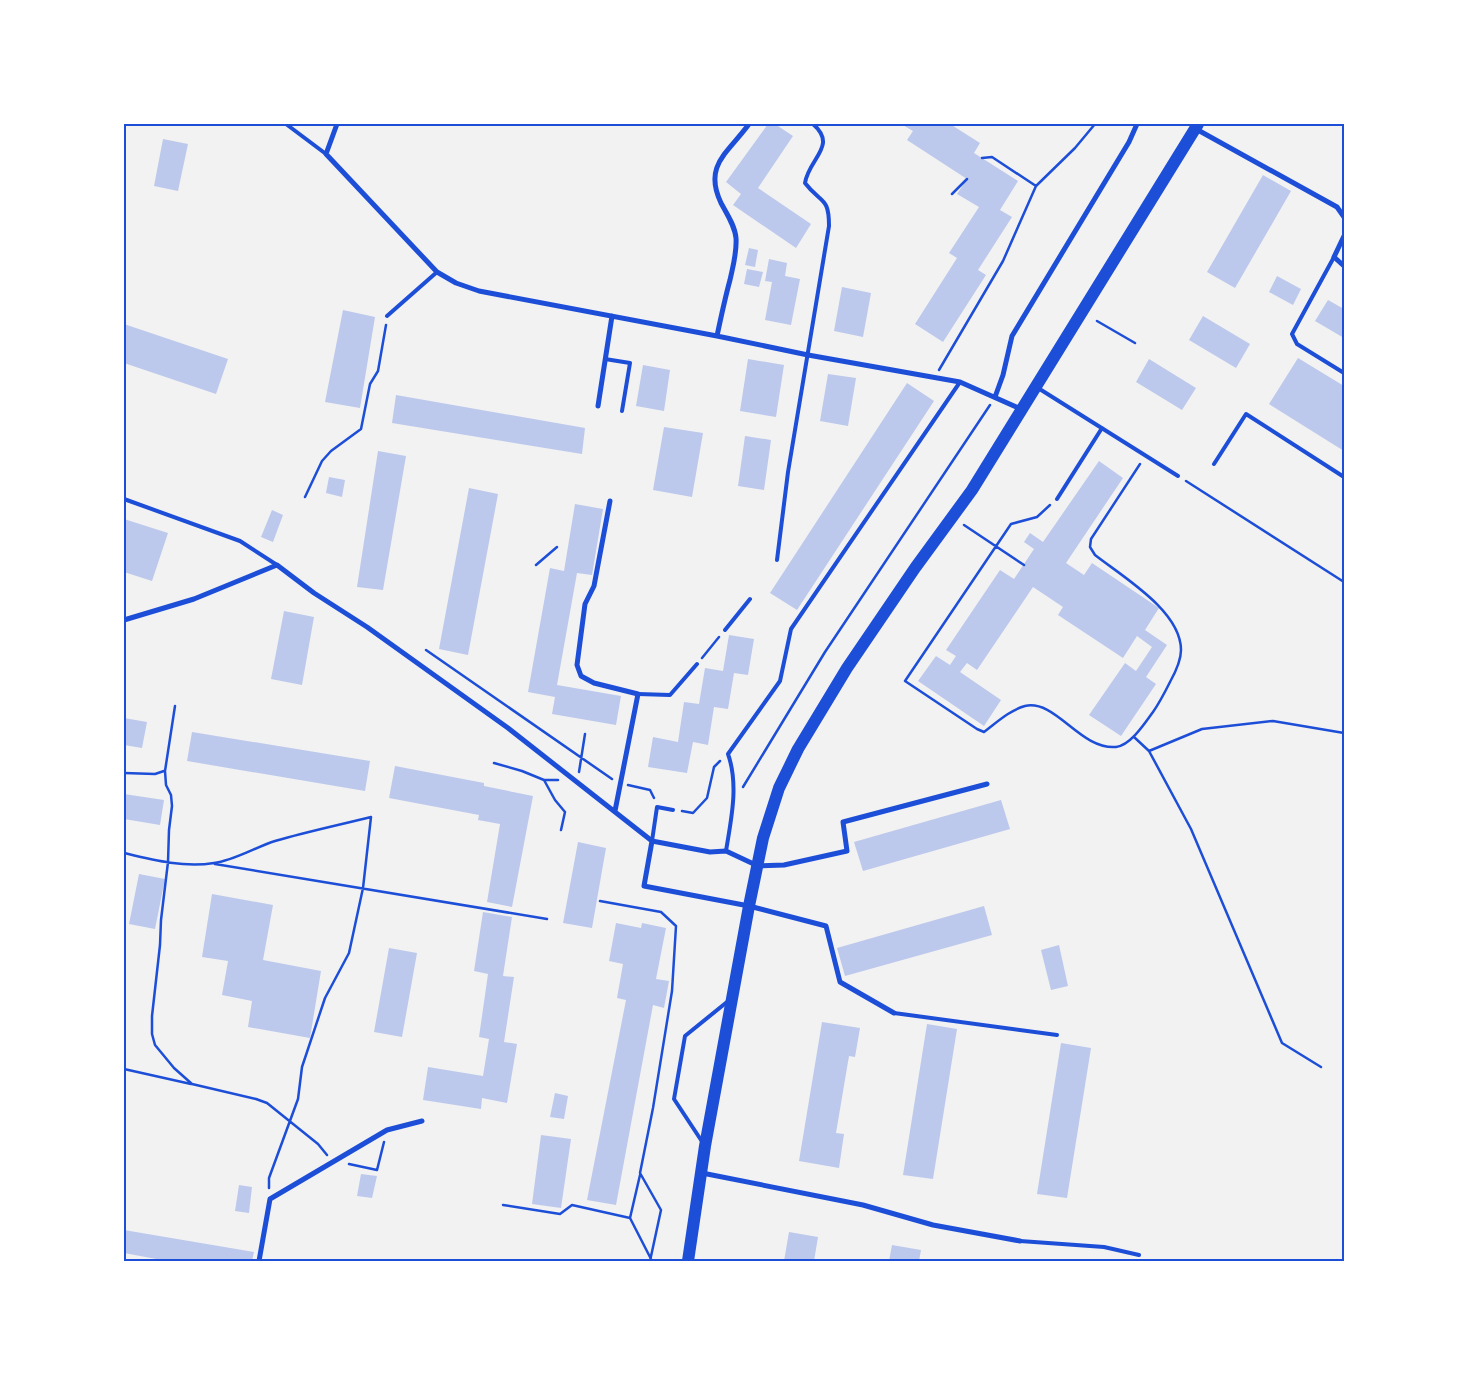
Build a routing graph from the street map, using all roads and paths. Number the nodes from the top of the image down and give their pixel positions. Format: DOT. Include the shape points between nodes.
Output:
graph roads {
  1 [pos="286,124"];
  2 [pos="337,124"];
  3 [pos="749,124"];
  4 [pos="813,124"];
  5 [pos="1095,124"];
  6 [pos="1137,124"];
  7 [pos="1197,126"];
  8 [pos="326,154"];
  9 [pos="982,158"];
  10 [pos="967,179"];
  11 [pos="1036,186"];
  12 [pos="952,194"];
  13 [pos="1344,217"];
  14 [pos="1344,236"];
  15 [pos="1334,258"];
  16 [pos="1344,266"];
  17 [pos="437,272"];
  18 [pos="387,316"];
  19 [pos="612,316"];
  20 [pos="1097,321"];
  21 [pos="717,336"];
  22 [pos="1135,343"];
  23 [pos="808,355"];
  24 [pos="605,359"];
  25 [pos="1344,373"];
  26 [pos="935,378"];
  27 [pos="960,382"];
  28 [pos="1036,386"];
  29 [pos="995,397"];
  30 [pos="598,406"];
  31 [pos="1022,409"];
  32 [pos="622,411"];
  33 [pos="1102,428"];
  34 [pos="1146,456"];
  35 [pos="1214,464"];
  36 [pos="1178,476"];
  37 [pos="1344,477"];
  38 [pos="305,497"];
  39 [pos="1057,499"];
  40 [pos="124,500"];
  41 [pos="610,500"];
  42 [pos="952,518"];
  43 [pos="995,546"];
  44 [pos="557,547"];
  45 [pos="777,560"];
  46 [pos="277,565"];
  47 [pos="536,565"];
  48 [pos="1024,565"];
  49 [pos="1344,582"];
  50 [pos="750,599"];
  51 [pos="124,620"];
  52 [pos="725,630"];
  53 [pos="426,650"];
  54 [pos="697,664"];
  55 [pos="638,694"];
  56 [pos="175,706"];
  57 [pos="1344,732"];
  58 [pos="585,734"];
  59 [pos="1134,737"];
  60 [pos="1150,751"];
  61 [pos="728,754"];
  62 [pos="581,757"];
  63 [pos="494,764"];
  64 [pos="165,771"];
  65 [pos="124,773"];
  66 [pos="577,781"];
  67 [pos="620,784"];
  68 [pos="987,784"];
  69 [pos="733,803"];
  70 [pos="657,807"];
  71 [pos="673,810"];
  72 [pos="615,811"];
  73 [pos="561,830"];
  74 [pos="652,841"];
  75 [pos="124,852"];
  76 [pos="726,852"];
  77 [pos="168,862"];
  78 [pos="214,863"];
  79 [pos="758,866"];
  80 [pos="363,888"];
  81 [pos="600,901"];
  82 [pos="749,906"];
  83 [pos="547,919"];
  84 [pos="733,998"];
  85 [pos="894,1013"];
  86 [pos="1057,1035"];
  87 [pos="1321,1067"];
  88 [pos="124,1069"];
  89 [pos="192,1084"];
  90 [pos="290,1121"];
  91 [pos="422,1121"];
  92 [pos="387,1130"];
  93 [pos="705,1146"];
  94 [pos="332,1161"];
  95 [pos="640,1173"];
  96 [pos="701,1173"];
  97 [pos="270,1198"];
  98 [pos="503,1205"];
  99 [pos="630,1218"];
  100 [pos="1020,1241"];
  101 [pos="1139,1255"];
  102 [pos="651,1260"];
  103 [pos="259,1261"];
  104 [pos="688,1261"];
  1 -- 8 [label="lane"];
  2 -- 8 [label="street"];
  3 -- 21 [label="street" via="714,172 718,195 736,236 736,253"];
  4 -- 23 [label="lane" via="822,133 824,144 806,176 805,184 825,202 829,210 829,226"];
  5 -- 11 [label="path"];
  6 -- 29 [label="street" via="1012,336"];
  7 -- 13 [label="street" via="1337,207"];
  7 -- 28 [label="main road"];
  8 -- 17 [label="street"];
  9 -- 11 [label="path" via="992,157"];
  10 -- 12 [label="path"];
  11 -- 26 [label="path" via="1003,261"];
  14 -- 15 [label="street"];
  15 -- 16 [label="street"];
  15 -- 25 [label="lane" via="1292,334 1297,344"];
  17 -- 18 [label="lane"];
  17 -- 19 [label="street" via="479,291"];
  18 -- 38 [label="path" via="378,371 370,384 361,429 331,451"];
  19 -- 21 [label="street"];
  19 -- 24 [label="street"];
  20 -- 22 [label="path"];
  21 -- 23 [label="street"];
  23 -- 26 [label="street"];
  23 -- 45 [label="lane"];
  24 -- 30 [label="street"];
  24 -- 32 [label="lane" via="630,363"];
  26 -- 27 [label="street"];
  27 -- 29 [label="street"];
  27 -- 61 [label="lane" via="791,629 780,681"];
  28 -- 31 [label="main road"];
  28 -- 33 [label="lane"];
  29 -- 31 [label="street"];
  29 -- 69 [label="path" via="825,652"];
  31 -- 42 [label="main road"];
  33 -- 34 [label="lane"];
  33 -- 39 [label="lane"];
  34 -- 36 [label="lane"];
  34 -- 59 [label="path" via="1091,539 1090,548 1153,601 1169,617 1178,633 1181,651 1175,672 1160,704"];
  35 -- 37 [label="lane" via="1246,414"];
  36 -- 49 [label="path"];
  39 -- 43 [label="path" via="1038,517 1011,524"];
  40 -- 46 [label="lane" via="240,541"];
  41 -- 55 [label="street" via="594,586 585,604 578,665 581,676 594,683"];
  42 -- 43 [label="path"];
  42 -- 79 [label="main road" via="847,668 798,749 776,796"];
  43 -- 48 [label="path"];
  43 -- 59 [label="path" via="905,680 984,732 1025,706 1039,705 1082,737 1104,746 1117,747"];
  44 -- 47 [label="path"];
  46 -- 51 [label="street" via="194,599"];
  46 -- 66 [label="street" via="454,689"];
  50 -- 52 [label="lane"];
  52 -- 54 [label="path"];
  53 -- 62 [label="path"];
  54 -- 55 [label="lane" via="670,695"];
  55 -- 67 [label="street"];
  56 -- 64 [label="path"];
  57 -- 60 [label="path" via="1273,721 1202,729"];
  58 -- 62 [label="path"];
  59 -- 60 [label="path"];
  60 -- 87 [label="path" via="1191,829 1282,1043"];
  61 -- 69 [label="lane" via="732,766"];
  61 -- 71 [label="path" via="714,767 707,798 693,813"];
  62 -- 66 [label="path"];
  62 -- 67 [label="path"];
  63 -- 73 [label="path" via="522,770 544,780 565,812"];
  64 -- 65 [label="path" via="155,774"];
  64 -- 77 [label="path" via="172,806"];
  66 -- 72 [label="street"];
  67 -- 70 [label="path" via="650,790"];
  67 -- 72 [label="street"];
  68 -- 79 [label="street" via="843,822 847,851 784,865"];
  69 -- 76 [label="lane"];
  70 -- 71 [label="lane"];
  70 -- 74 [label="lane"];
  72 -- 74 [label="street"];
  74 -- 76 [label="street"];
  74 -- 82 [label="street" via="644,886"];
  75 -- 77 [label="path"];
  76 -- 79 [label="street"];
  77 -- 78 [label="path"];
  77 -- 89 [label="path" via="152,1034 155,1046"];
  78 -- 80 [label="path"];
  78 -- 80 [label="path" via="274,841 371,818"];
  79 -- 82 [label="main road"];
  80 -- 83 [label="path"];
  80 -- 90 [label="path" via="349,953 324,998 302,1067 298,1099"];
  81 -- 95 [label="path" via="661,912 676,926 672,991"];
  82 -- 84 [label="main road"];
  82 -- 85 [label="street" via="826,926 840,982"];
  84 -- 93 [label="main road"];
  84 -- 93 [label="lane" via="685,1036 674,1099"];
  85 -- 86 [label="lane"];
  88 -- 89 [label="path"];
  89 -- 90 [label="path" via="256,1099"];
  90 -- 94 [label="path" via="318,1144"];
  90 -- 97 [label="path" via="268,1178"];
  91 -- 92 [label="street"];
  92 -- 94 [label="street"];
  92 -- 94 [label="path" via="377,1170"];
  93 -- 96 [label="main road"];
  94 -- 97 [label="street"];
  95 -- 99 [label="path"];
  95 -- 102 [label="path" via="661,1210"];
  96 -- 100 [label="street"];
  96 -- 104 [label="main road"];
  97 -- 103 [label="street"];
  98 -- 99 [label="path" via="560,1214 572,1205"];
  99 -- 102 [label="path"];
  100 -- 101 [label="lane" via="1104,1247"];
}
